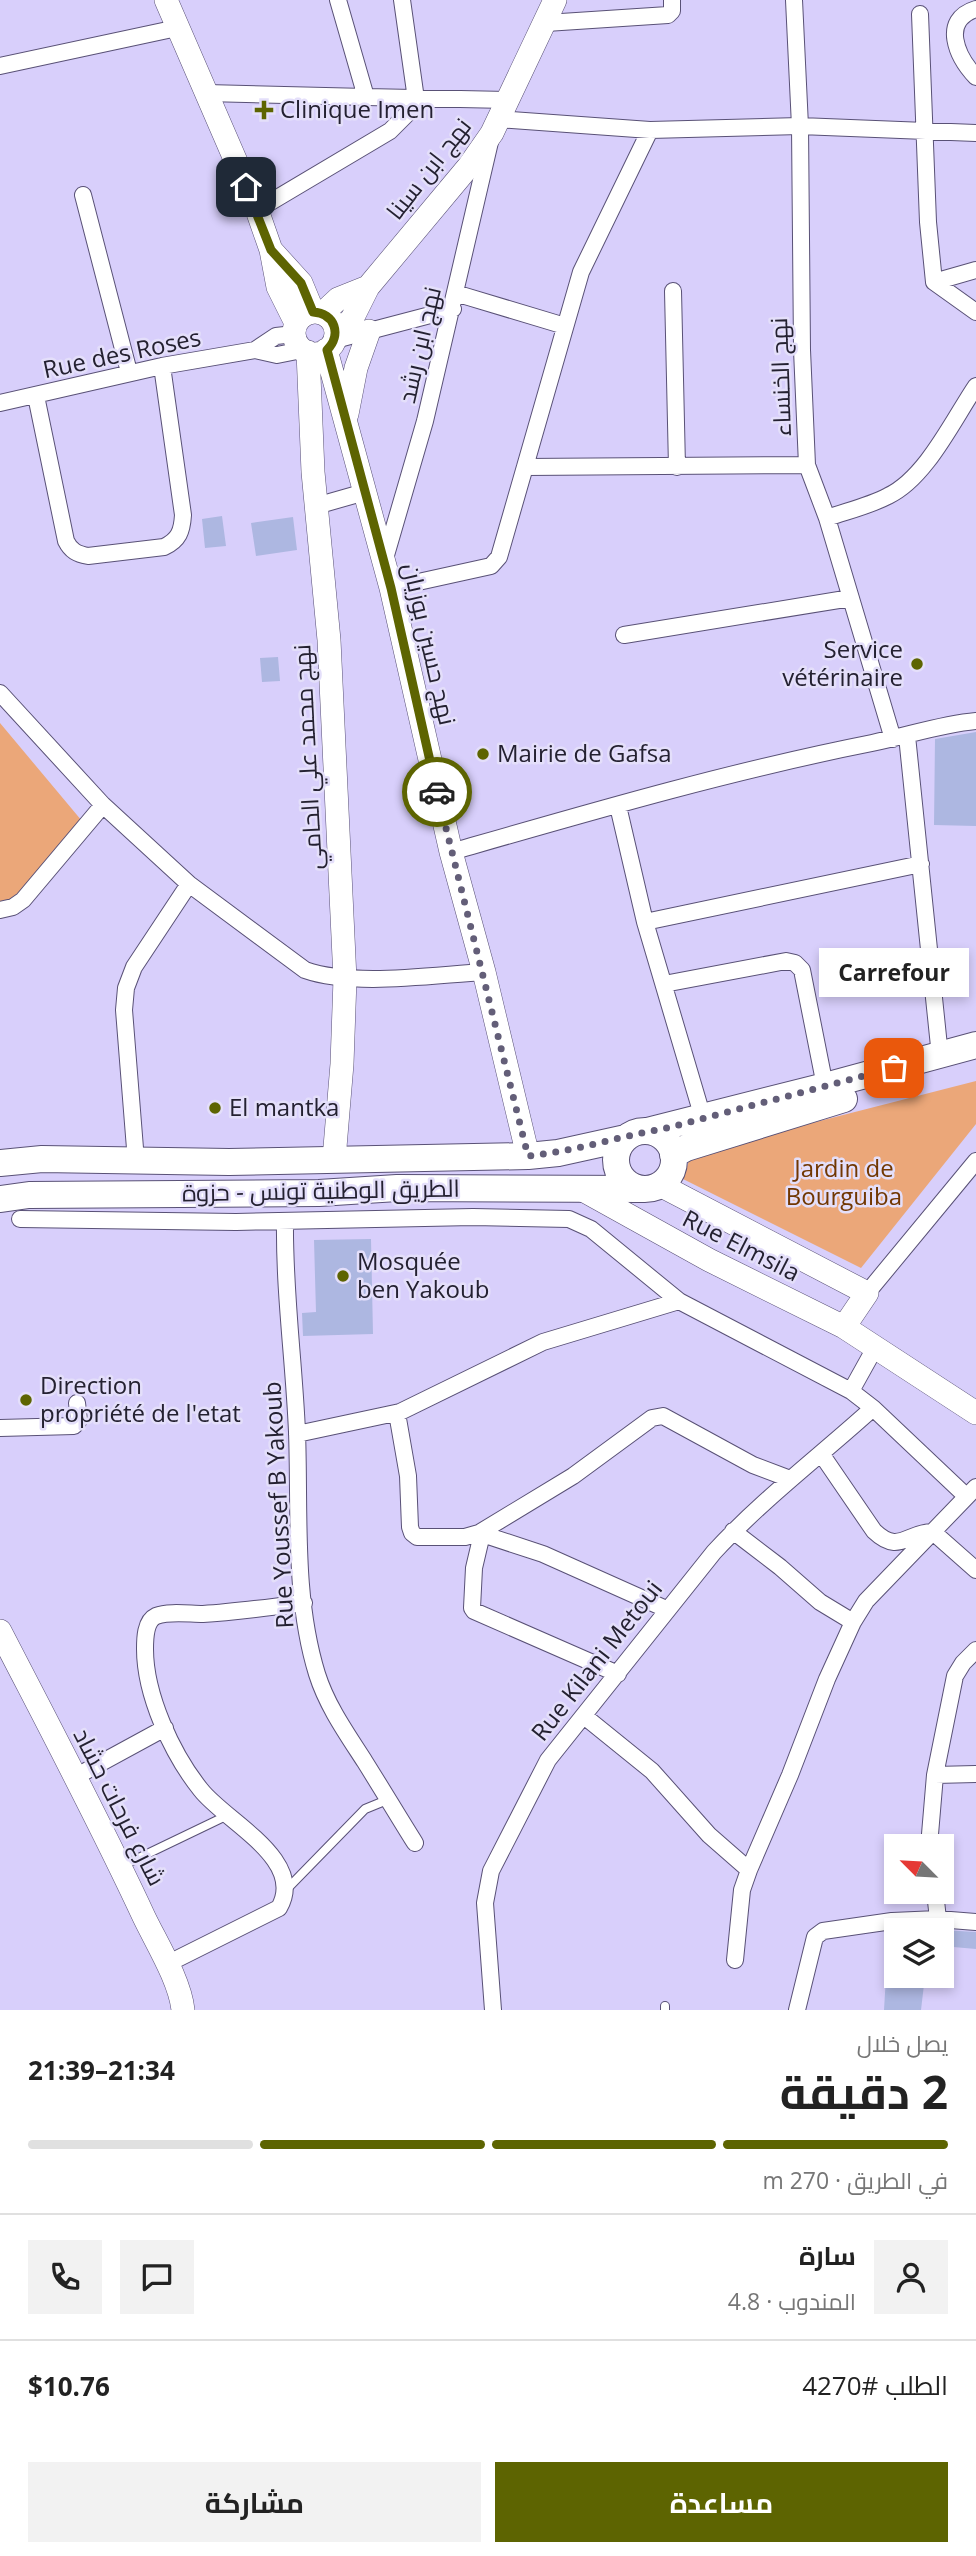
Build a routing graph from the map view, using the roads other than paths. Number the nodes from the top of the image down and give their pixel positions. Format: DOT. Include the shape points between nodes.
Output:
graph roads {
  1 [pos="166,0"];
  2 [pos="338,0"];
  3 [pos="402,0"];
  4 [pos="555,0"];
  5 [pos="672,0"];
  6 [pos="794,0"];
  7 [pos="976,9"];
  8 [pos="919,13"];
  9 [pos="546,23"];
  10 [pos="177,28"];
  11 [pos="0,66"];
  12 [pos="976,77"];
  13 [pos="206,93"];
  14 [pos="366,97"];
  15 [pos="416,99"];
  16 [pos="499,117"];
  17 [pos="800,126"];
  18 [pos="650,130"];
  19 [pos="926,131"];
  20 [pos="976,133"];
  21 [pos="83,195"];
  22 [pos="257,211"];
  23 [pos="976,270"];
  24 [pos="934,282"];
  25 [pos="673,291"];
  26 [pos="454,301"];
  27 [pos="976,312"];
  28 [pos="565,326"];
  29 [pos="369,331"];
  30 [pos="315,334"];
  31 [pos="162,366"];
  32 [pos="129,372"];
  33 [pos="976,386"];
  34 [pos="36,396"];
  35 [pos="0,403"];
  36 [pos="346,420"];
  37 [pos="807,465"];
  38 [pos="525,467"];
  39 [pos="677,467"];
  40 [pos="365,492"];
  41 [pos="316,506"];
  42 [pos="827,518"];
  43 [pos="383,565"];
  44 [pos="391,588"];
  45 [pos="850,597"];
  46 [pos="624,635"];
  47 [pos="0,692"];
  48 [pos="976,721"];
  49 [pos="900,737"];
  50 [pos="103,805"];
  51 [pos="618,806"];
  52 [pos="451,852"];
  53 [pos="921,864"];
  54 [pos="189,884"];
  55 [pos="0,910"];
  56 [pos="645,922"];
  57 [pos="484,972"];
  58 [pos="345,979"];
  59 [pos="664,984"];
  60 [pos="976,1045"];
  61 [pos="940,1056"];
  62 [pos="976,1063"];
  63 [pos="825,1086"];
  64 [pos="704,1118"];
  65 [pos="636,1135"];
  66 [pos="673,1155"];
  67 [pos="528,1156"];
  68 [pos="334,1159"];
  69 [pos="136,1161"];
  70 [pos="976,1161"];
  71 [pos="0,1164"];
  72 [pos="651,1187"];
  73 [pos="581,1189"];
  74 [pos="5,1203"];
  75 [pos="285,1221"];
  76 [pos="867,1293"];
  77 [pos="678,1301"];
  78 [pos="844,1327"];
  79 [pos="876,1346"];
  80 [pos="851,1391"];
  81 [pos="77,1402"];
  82 [pos="873,1408"];
  83 [pos="397,1413"];
  84 [pos="976,1413"];
  85 [pos="0,1428"];
  86 [pos="297,1434"];
  87 [pos="822,1455"];
  88 [pos="790,1479"];
  89 [pos="971,1491"];
  90 [pos="733,1531"];
  91 [pos="933,1532"];
  92 [pos="480,1534"];
  93 [pos="976,1570"];
  94 [pos="304,1603"];
  95 [pos="666,1609"];
  96 [pos="853,1622"];
  97 [pos="0,1631"];
  98 [pos="976,1650"];
  99 [pos="618,1674"];
  100 [pos="584,1716"];
  101 [pos="165,1728"];
  102 [pos="976,1774"];
  103 [pos="935,1775"];
  104 [pos="75,1777"];
  105 [pos="387,1800"];
  106 [pos="226,1816"];
  107 [pos="930,1834"];
  108 [pos="415,1843"];
  109 [pos="121,1867"];
  110 [pos="749,1870"];
  111 [pos="285,1891"];
  112 [pos="954,1921"];
  113 [pos="884,1922"];
  114 [pos="976,1923"];
  115 [pos="734,1960"];
  116 [pos="167,1964"];
  117 [pos="183,2010"];
  118 [pos="493,2010"];
  119 [pos="797,2010"];
  1 -- 10 [label="street"];
  2 -- 14 [label="street"];
  3 -- 15 [label="street"];
  4 -- 9 [label="street, نهج ابن سينا"];
  5 -- 9 [label="street" via="668,15"];
  6 -- 17 [label="street, نهج الخنساء"];
  7 -- 12 [label="street" via="957,19 954,32"];
  8 -- 19 [label="street"];
  9 -- 16 [label="street, نهج ابن سينا"];
  10 -- 11 [label="street"];
  10 -- 13 [label="street"];
  13 -- 14 [label="street"];
  13 -- 22 [label="street"];
  14 -- 15 [label="street"];
  15 -- 16 [label="street"];
  15 -- 22 [label="street" via="390,131"];
  16 -- 18 [label="street"];
  16 -- 26 [label="street, نهج ابن رشد"];
  16 -- 30 [label="street, نهج ابن سينا" via="469,166 368,288 352,319"];
  17 -- 18 [label="street"];
  17 -- 19 [label="street"];
  17 -- 37 [label="street, نهج الخنساء"];
  18 -- 28 [label="street" via="588,255"];
  19 -- 20 [label="street"];
  19 -- 24 [label="street"];
  21 -- 32 [label="street"];
  22 -- 30 [label="street" via="278,287"];
  23 -- 24 [label="street"];
  24 -- 27 [label="street"];
  25 -- 39 [label="street"];
  26 -- 28 [label="street"];
  26 -- 29 [label="street, Rue des Roses"];
  26 -- 43 [label="street, نهج ابن رشد"];
  28 -- 38 [label="street"];
  29 -- 30 [label="street, Rue des Roses"];
  29 -- 36 [label="street"];
  30 -- 31 [label="street, Rue des Roses" via="276,336 255,350"];
  30 -- 36 [label="street, نهج حسين بوزيان"];
  30 -- 41 [label="street, نهج محمد علي الحامي"];
  31 -- 32 [label="street, Rue des Roses"];
  31 -- 34 [label="street" via="183,515 182,531 175,542 164,547 88,556 70,549"];
  32 -- 34 [label="street, Rue des Roses"];
  33 -- 42 [label="street" via="933,453 904,485 890,496"];
  34 -- 35 [label="street, Rue des Roses"];
  36 -- 40 [label="street, نهج حسين بوزيان"];
  37 -- 39 [label="street"];
  37 -- 42 [label="street, نهج الخنساء"];
  38 -- 39 [label="street"];
  38 -- 44 [label="street" via="497,561"];
  40 -- 41 [label="street"];
  40 -- 43 [label="street, نهج حسين بوزيان"];
  41 -- 58 [label="street, نهج محمد علي الحامي" via="329,640"];
  42 -- 45 [label="street, نهج الخنساء"];
  43 -- 44 [label="street, نهج حسين بوزيان"];
  44 -- 52 [label="street, نهج حسين بوزيان"];
  45 -- 46 [label="street"];
  45 -- 49 [label="street, نهج الخنساء"];
  47 -- 50 [label="street"];
  48 -- 49 [label="street"];
  49 -- 51 [label="street" via="810,755"];
  49 -- 53 [label="street, نهج الخنساء"];
  50 -- 54 [label="street"];
  50 -- 55 [label="street" via="23,900"];
  51 -- 52 [label="street"];
  51 -- 56 [label="street"];
  52 -- 57 [label="street, نهج حسين بوزيان"];
  53 -- 56 [label="street"];
  53 -- 61 [label="street, نهج الخنساء"];
  54 -- 58 [label="street" via="305,970"];
  54 -- 69 [label="street" via="134,967 126,988"];
  56 -- 59 [label="street"];
  57 -- 58 [label="street"];
  57 -- 67 [label="street, نهج حسين بوزيان"];
  58 -- 68 [label="street, نهج محمد علي الحامي"];
  59 -- 63 [label="street" via="795,962 802,970"];
  59 -- 64 [label="street"];
  60 -- 61 [label="main road, الطريق الوطنية تونس - حزوة"];
  61 -- 63 [label="main road, الطريق الوطنية تونس - حزوة"];
  62 -- 66 [label="main road" via="862,1093"];
  63 -- 64 [label="main road, الطريق الوطنية تونس - حزوة"];
  64 -- 65 [label="main road, الطريق الوطنية تونس - حزوة"];
  65 -- 66 [label="main road" via="664,1139"];
  65 -- 67 [label="main road, الطريق الوطنية تونس - حزوة"];
  65 -- 72 [label="main road" via="617,1152 617,1169 626,1183"];
  66 -- 72 [label="main road" via="672,1169"];
  67 -- 68 [label="main road, الطريق الوطنية تونس - حزوة"];
  68 -- 69 [label="main road, الطريق الوطنية تونس - حزوة"];
  69 -- 71 [label="main road, الطريق الوطنية تونس - حزوة" via="43,1159"];
  70 -- 76 [label="street"];
  72 -- 73 [label="main road, الطريق الوطنية تونس - حزوة"];
  72 -- 76 [label="street"];
  73 -- 74 [label="main road, الطريق الوطنية تونس - حزوة" via="29,1195"];
  73 -- 78 [label="street, Rue Elmsila"];
  74 -- 75 [label="street"];
  75 -- 77 [label="street" via="569,1219 591,1229"];
  75 -- 86 [label="street, Rue Youssef B Yakoub"];
  76 -- 78 [label="street"];
  77 -- 80 [label="street"];
  77 -- 83 [label="street" via="543,1342"];
  78 -- 79 [label="street, Rue Elmsila"];
  79 -- 80 [label="street"];
  79 -- 84 [label="street, Rue Elmsila"];
  80 -- 82 [label="street"];
  81 -- 85 [label="street" via="79,1420 74,1426"];
  82 -- 87 [label="street, Rue Kilani Metoui"];
  82 -- 89 [label="street" via="934,1468"];
  83 -- 86 [label="street"];
  83 -- 92 [label="street" via="412,1534"];
  86 -- 94 [label="street, Rue Youssef B Yakoub"];
  87 -- 88 [label="street, Rue Kilani Metoui"];
  87 -- 91 [label="street" via="884,1539 898,1543"];
  88 -- 90 [label="street, Rue Kilani Metoui"];
  88 -- 92 [label="street" via="753,1465 663,1416 652,1418 573,1476"];
  89 -- 91 [label="street"];
  90 -- 95 [label="street, Rue Kilani Metoui"];
  90 -- 96 [label="street" via="820,1602"];
  91 -- 93 [label="street"];
  91 -- 96 [label="street" via="866,1601"];
  92 -- 95 [label="street" via="543,1554"];
  92 -- 99 [label="street" via="474,1611"];
  94 -- 101 [label="street" via="153,1617 148,1622 145,1663 149,1690"];
  94 -- 105 [label="street, Rue Youssef B Yakoub" via="317,1675 328,1702"];
  95 -- 99 [label="street, Rue Kilani Metoui"];
  96 -- 110 [label="street"];
  97 -- 104 [label="street, شارع فرحات حشاد"];
  98 -- 103 [label="street" via="955,1676"];
  99 -- 100 [label="street, Rue Kilani Metoui"];
  100 -- 110 [label="street" via="652,1771 709,1835"];
  100 -- 118 [label="street, Rue Kilani Metoui" via="548,1760 491,1871 485,1903"];
  101 -- 104 [label="street"];
  101 -- 106 [label="street" via="201,1790"];
  102 -- 103 [label="street"];
  103 -- 107 [label="street"];
  104 -- 109 [label="street, شارع فرحات حشاد"];
  105 -- 108 [label="street, Rue Youssef B Yakoub"];
  105 -- 111 [label="lane" via="365,1810"];
  106 -- 109 [label="lane"];
  106 -- 111 [label="street" via="262,1843 284,1879"];
  109 -- 116 [label="street, شارع فرحات حشاد"];
  110 -- 115 [label="street" via="742,1890"];
  111 -- 116 [label="street" via="279,1909"];
  112 -- 114 [label="street"];
  113 -- 119 [label="street" via="823,1931 815,1937"];
  116 -- 117 [label="street, شارع فرحات حشاد"];
}
